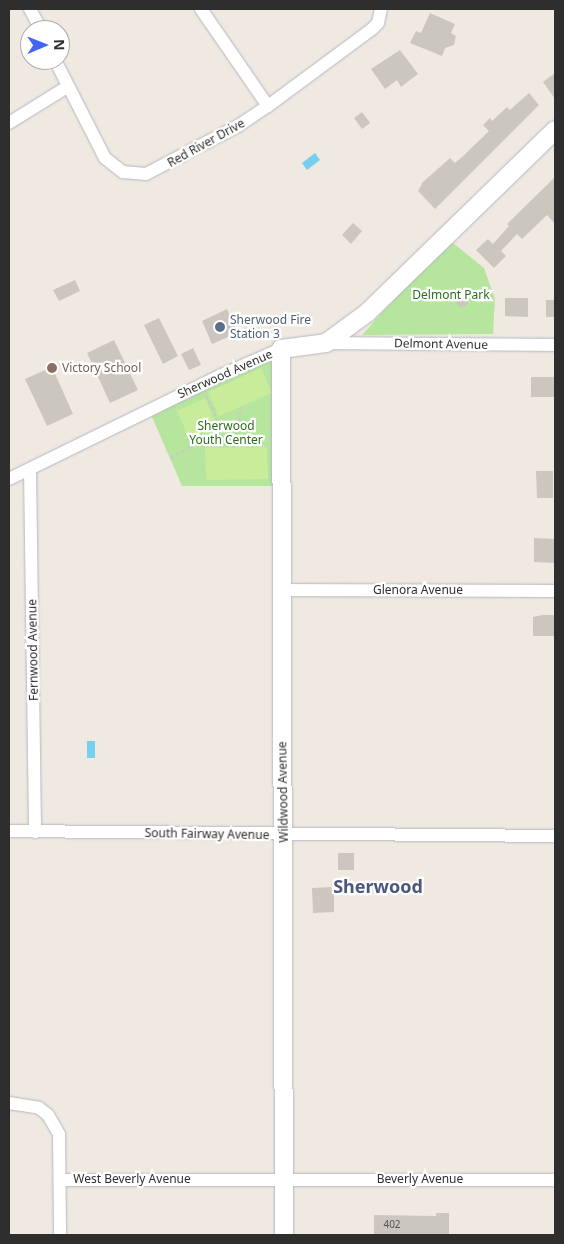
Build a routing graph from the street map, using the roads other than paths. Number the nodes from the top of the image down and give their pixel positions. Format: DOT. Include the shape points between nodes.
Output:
graph roads {
  1 [pos="201,9"];
  2 [pos="381,9"];
  3 [pos="59,70"];
  4 [pos="67,87"];
  5 [pos="268,106"];
  6 [pos="9,122"];
  7 [pos="555,130"];
  8 [pos="326,342"];
  9 [pos="555,345"];
  10 [pos="281,350"];
  11 [pos="30,469"];
  12 [pos="9,479"];
  13 [pos="281,590"];
  14 [pos="555,591"];
  15 [pos="9,831"];
  16 [pos="35,832"];
  17 [pos="284,834"];
  18 [pos="555,836"];
  19 [pos="9,1103"];
  20 [pos="284,1178"];
  21 [pos="61,1180"];
  22 [pos="555,1180"];
  23 [pos="60,1235"];
  24 [pos="284,1235"];
  1 -- 5 [label="street"];
  2 -- 5 [label="street, Red River Drive" via="372,29"];
  3 -- 4 [label="street, Red River Drive"];
  4 -- 5 [label="street, Red River Drive" via="105,158 113,166 134,175 154,172"];
  4 -- 6 [label="street"];
  7 -- 8 [label="street, Sherwood Avenue" via="368,312"];
  8 -- 9 [label="street, Delmont Avenue"];
  8 -- 10 [label="street, Sherwood Avenue"];
  10 -- 11 [label="street, Sherwood Avenue" via="201,384"];
  10 -- 13 [label="street, Wildwood Avenue"];
  11 -- 12 [label="street, Sherwood Avenue"];
  11 -- 16 [label="street, Fernwood Avenue"];
  13 -- 14 [label="street, Glenora Avenue"];
  13 -- 17 [label="street, Wildwood Avenue"];
  15 -- 16 [label="street, South Fairway Avenue"];
  16 -- 17 [label="street, South Fairway Avenue"];
  17 -- 18 [label="street, South Fairway Avenue"];
  17 -- 20 [label="street, Wildwood Avenue"];
  19 -- 21 [label="street, West Beverly Avenue" via="39,1108 54,1124 59,1134"];
  20 -- 21 [label="street, West Beverly Avenue"];
  20 -- 22 [label="street, Beverly Avenue"];
  20 -- 24 [label="street, Wildwood Avenue"];
  21 -- 23 [label="street"];
}
